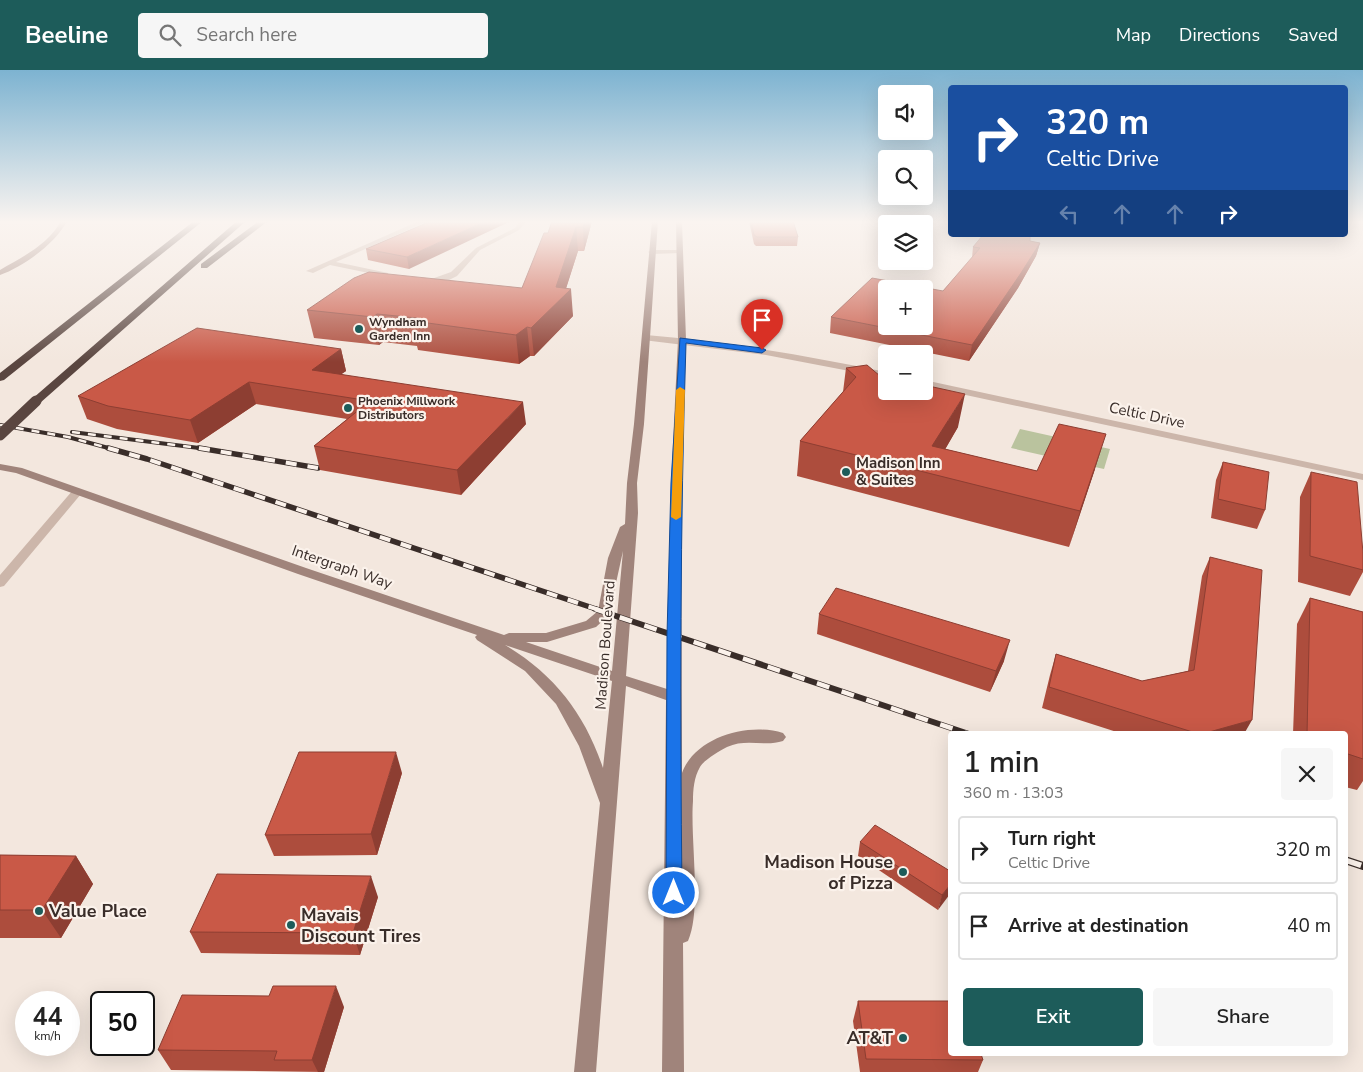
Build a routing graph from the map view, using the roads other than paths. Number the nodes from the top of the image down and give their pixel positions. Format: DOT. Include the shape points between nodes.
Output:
graph roads {
  1 [pos="140,268"];
  2 [pos="189,268"];
  3 [pos="203,268"];
  4 [pos="319,268"];
  5 [pos="352,268"];
  6 [pos="460,268"];
  7 [pos="651,268"];
  8 [pos="680,268"];
  9 [pos="310,272"];
  10 [pos="395,277"];
  11 [pos="415,281"];
  12 [pos="646,338"];
  13 [pos="682,340"];
  14 [pos="86,358"];
  15 [pos="878,373"];
  16 [pos="0,378"];
  17 [pos="933,385"];
  18 [pos="0,435"];
  19 [pos="0,467"];
  20 [pos="1363,477"];
  21 [pos="77,492"];
  22 [pos="632,513"];
  23 [pos="0,583"];
  24 [pos="466,626"];
  25 [pos="499,637"];
  26 [pos="619,678"];
  27 [pos="674,697"];
  28 [pos="778,737"];
  29 [pos="608,804"];
  30 [pos="674,992"];
  31 [pos="585,1072"];
  32 [pos="673,1072"];
  1 -- 16 [label="highway"];
  2 -- 14 [label="highway"];
  3 -- 14 [label="highway"];
  4 -- 9 [label="street"];
  5 -- 10 [label="street"];
  6 -- 11 [label="street" via="444,279"];
  7 -- 12 [label="main road, Madison Boulevard"];
  8 -- 13 [label="main road"];
  12 -- 13 [label="street"];
  12 -- 22 [label="main road, Madison Boulevard"];
  13 -- 15 [label="street" via="803,357"];
  13 -- 27 [label="main road" via="676,492"];
  14 -- 18 [label="highway, bridge"];
  17 -- 20 [label="street, Celtic Drive"];
  19 -- 21 [label="main road, Intergraph Way" via="18,470"];
  21 -- 23 [label="street"];
  21 -- 24 [label="main road, Intergraph Way"];
  22 -- 25 [label="main road" via="614,558 604,612 591,624 547,638"];
  22 -- 26 [label="main road, Madison Boulevard"];
  24 -- 25 [label="main road, Intergraph Way"];
  24 -- 29 [label="main road" via="535,672 557,694 577,722 588,745"];
  25 -- 26 [label="main road, Intergraph Way"];
  26 -- 27 [label="main road, Intergraph Way"];
  26 -- 29 [label="main road, Madison Boulevard"];
  27 -- 30 [label="main road"];
  28 -- 30 [label="main road" via="734,737 713,748 693,765 686,781 684,902"];
  29 -- 31 [label="main road, Madison Boulevard"];
  30 -- 32 [label="main road"];
}
